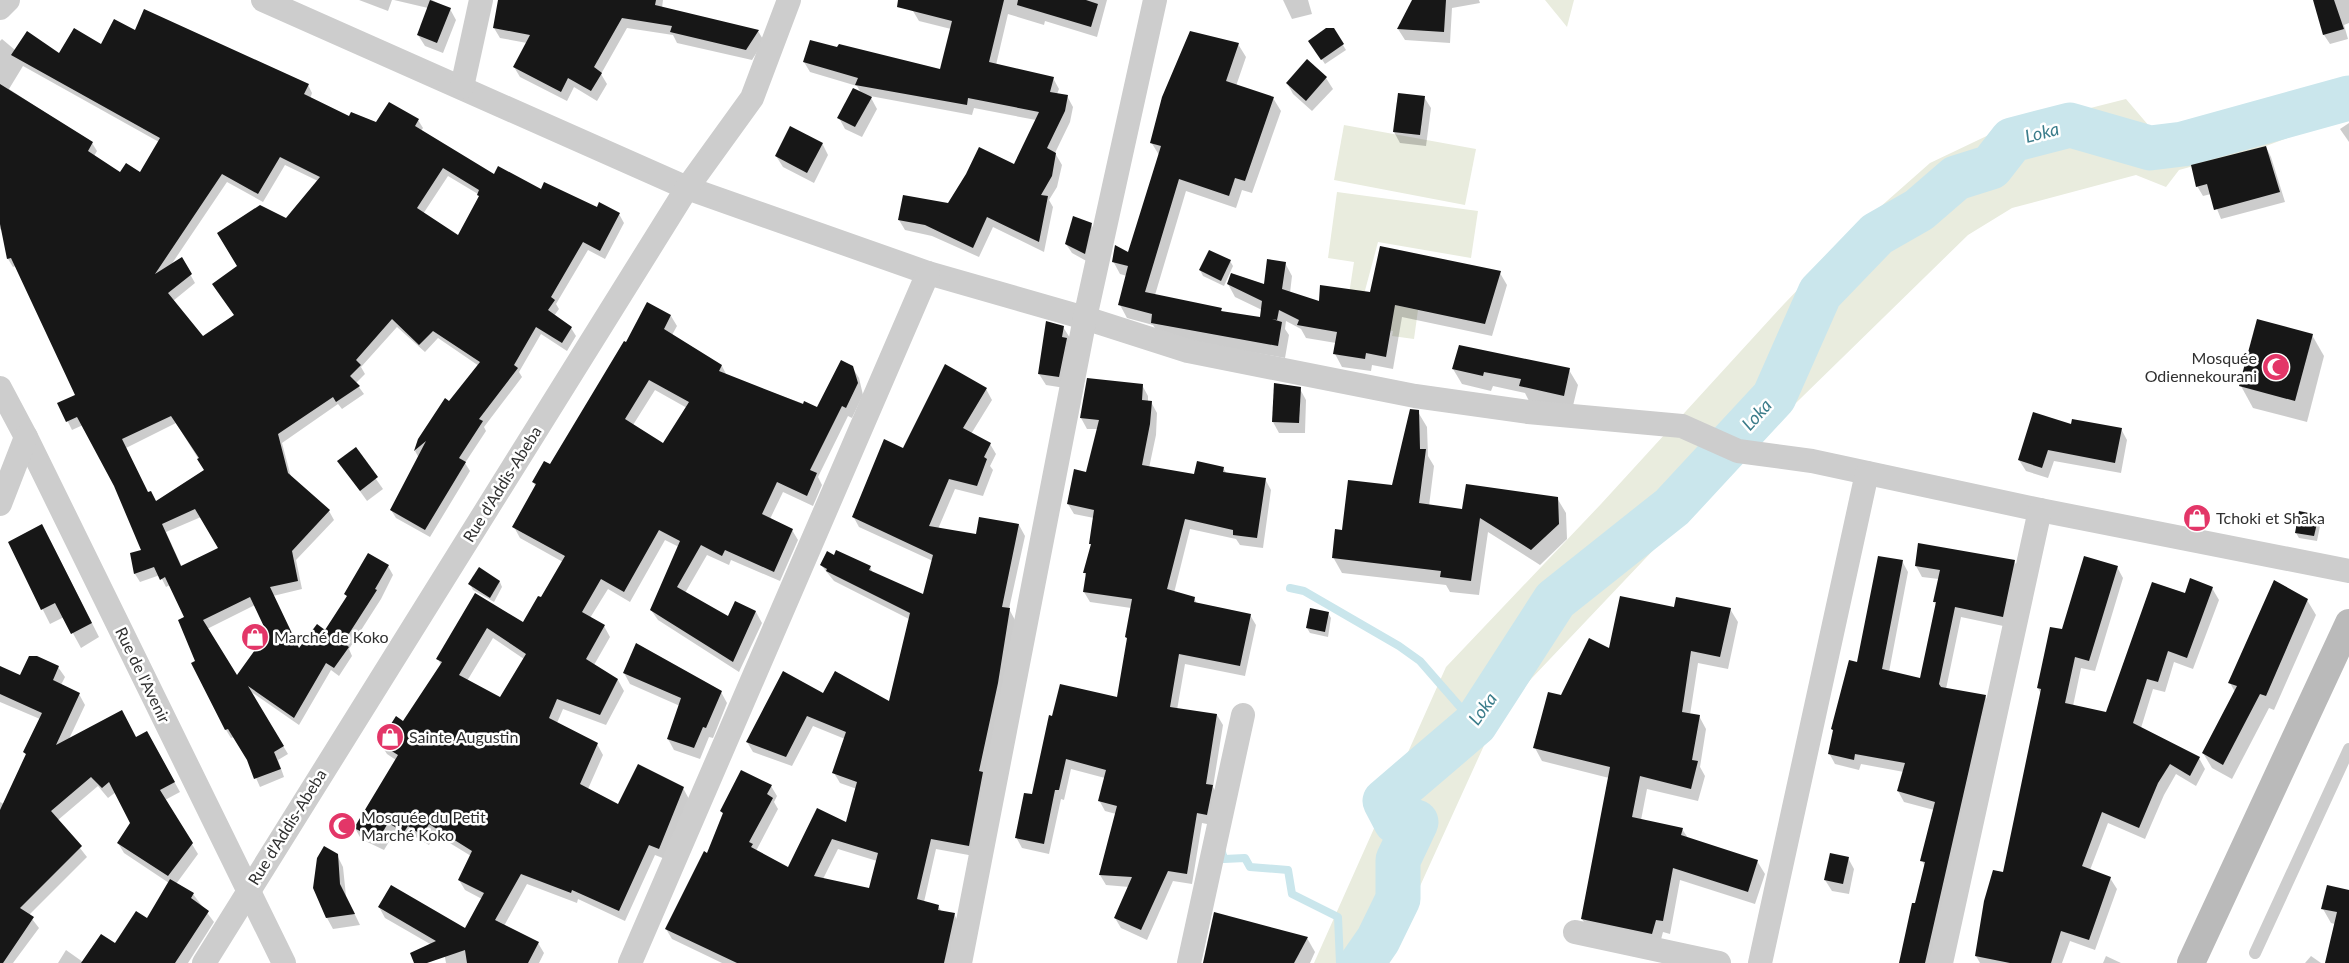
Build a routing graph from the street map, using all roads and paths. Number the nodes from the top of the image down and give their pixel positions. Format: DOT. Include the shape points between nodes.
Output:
graph roads {
  1 [pos="8,0"];
  2 [pos="264,0"];
  3 [pos="481,0"];
  4 [pos="789,0"];
  5 [pos="1155,0"];
  6 [pos="0,8"];
  7 [pos="462,87"];
  8 [pos="687,188"];
  9 [pos="928,273"];
  10 [pos="1085,318"];
  11 [pos="0,388"];
  12 [pos="26,437"];
  13 [pos="1867,473"];
  14 [pos="0,504"];
  15 [pos="2040,510"];
  16 [pos="2349,571"];
  17 [pos="2349,622"];
  18 [pos="1243,715"];
  19 [pos="2349,749"];
  20 [pos="248,891"];
  21 [pos="1575,932"];
  22 [pos="2255,953"];
  23 [pos="204,963"];
  24 [pos="284,963"];
  25 [pos="630,963"];
  26 [pos="960,963"];
  27 [pos="1189,963"];
  28 [pos="1719,963"];
  29 [pos="1760,963"];
  30 [pos="1941,963"];
  31 [pos="2191,963"];
  1 -- 6 [label="street"];
  2 -- 7 [label="street"];
  3 -- 7 [label="street"];
  4 -- 8 [label="street, Rue d'Addis-Abeba" via="752,98"];
  5 -- 10 [label="street"];
  7 -- 8 [label="street"];
  8 -- 9 [label="street"];
  8 -- 20 [label="street, Rue d'Addis-Abeba"];
  9 -- 10 [label="street"];
  9 -- 25 [label="street"];
  10 -- 13 [label="street" via="1188,351 1414,396 1528,412 1682,426 1738,451 1812,461"];
  10 -- 26 [label="street"];
  11 -- 12 [label="street, Rue de l'Avenir"];
  12 -- 14 [label="street"];
  12 -- 20 [label="street, Rue de l'Avenir"];
  13 -- 15 [label="street"];
  13 -- 29 [label="street"];
  15 -- 16 [label="street"];
  15 -- 30 [label="street"];
  17 -- 31 [label="street"];
  18 -- 27 [label="street"];
  19 -- 22 [label="lane"];
  20 -- 23 [label="street, Rue d'Addis-Abeba"];
  20 -- 24 [label="street, Rue de l'Avenir"];
  21 -- 28 [label="street"];
}
